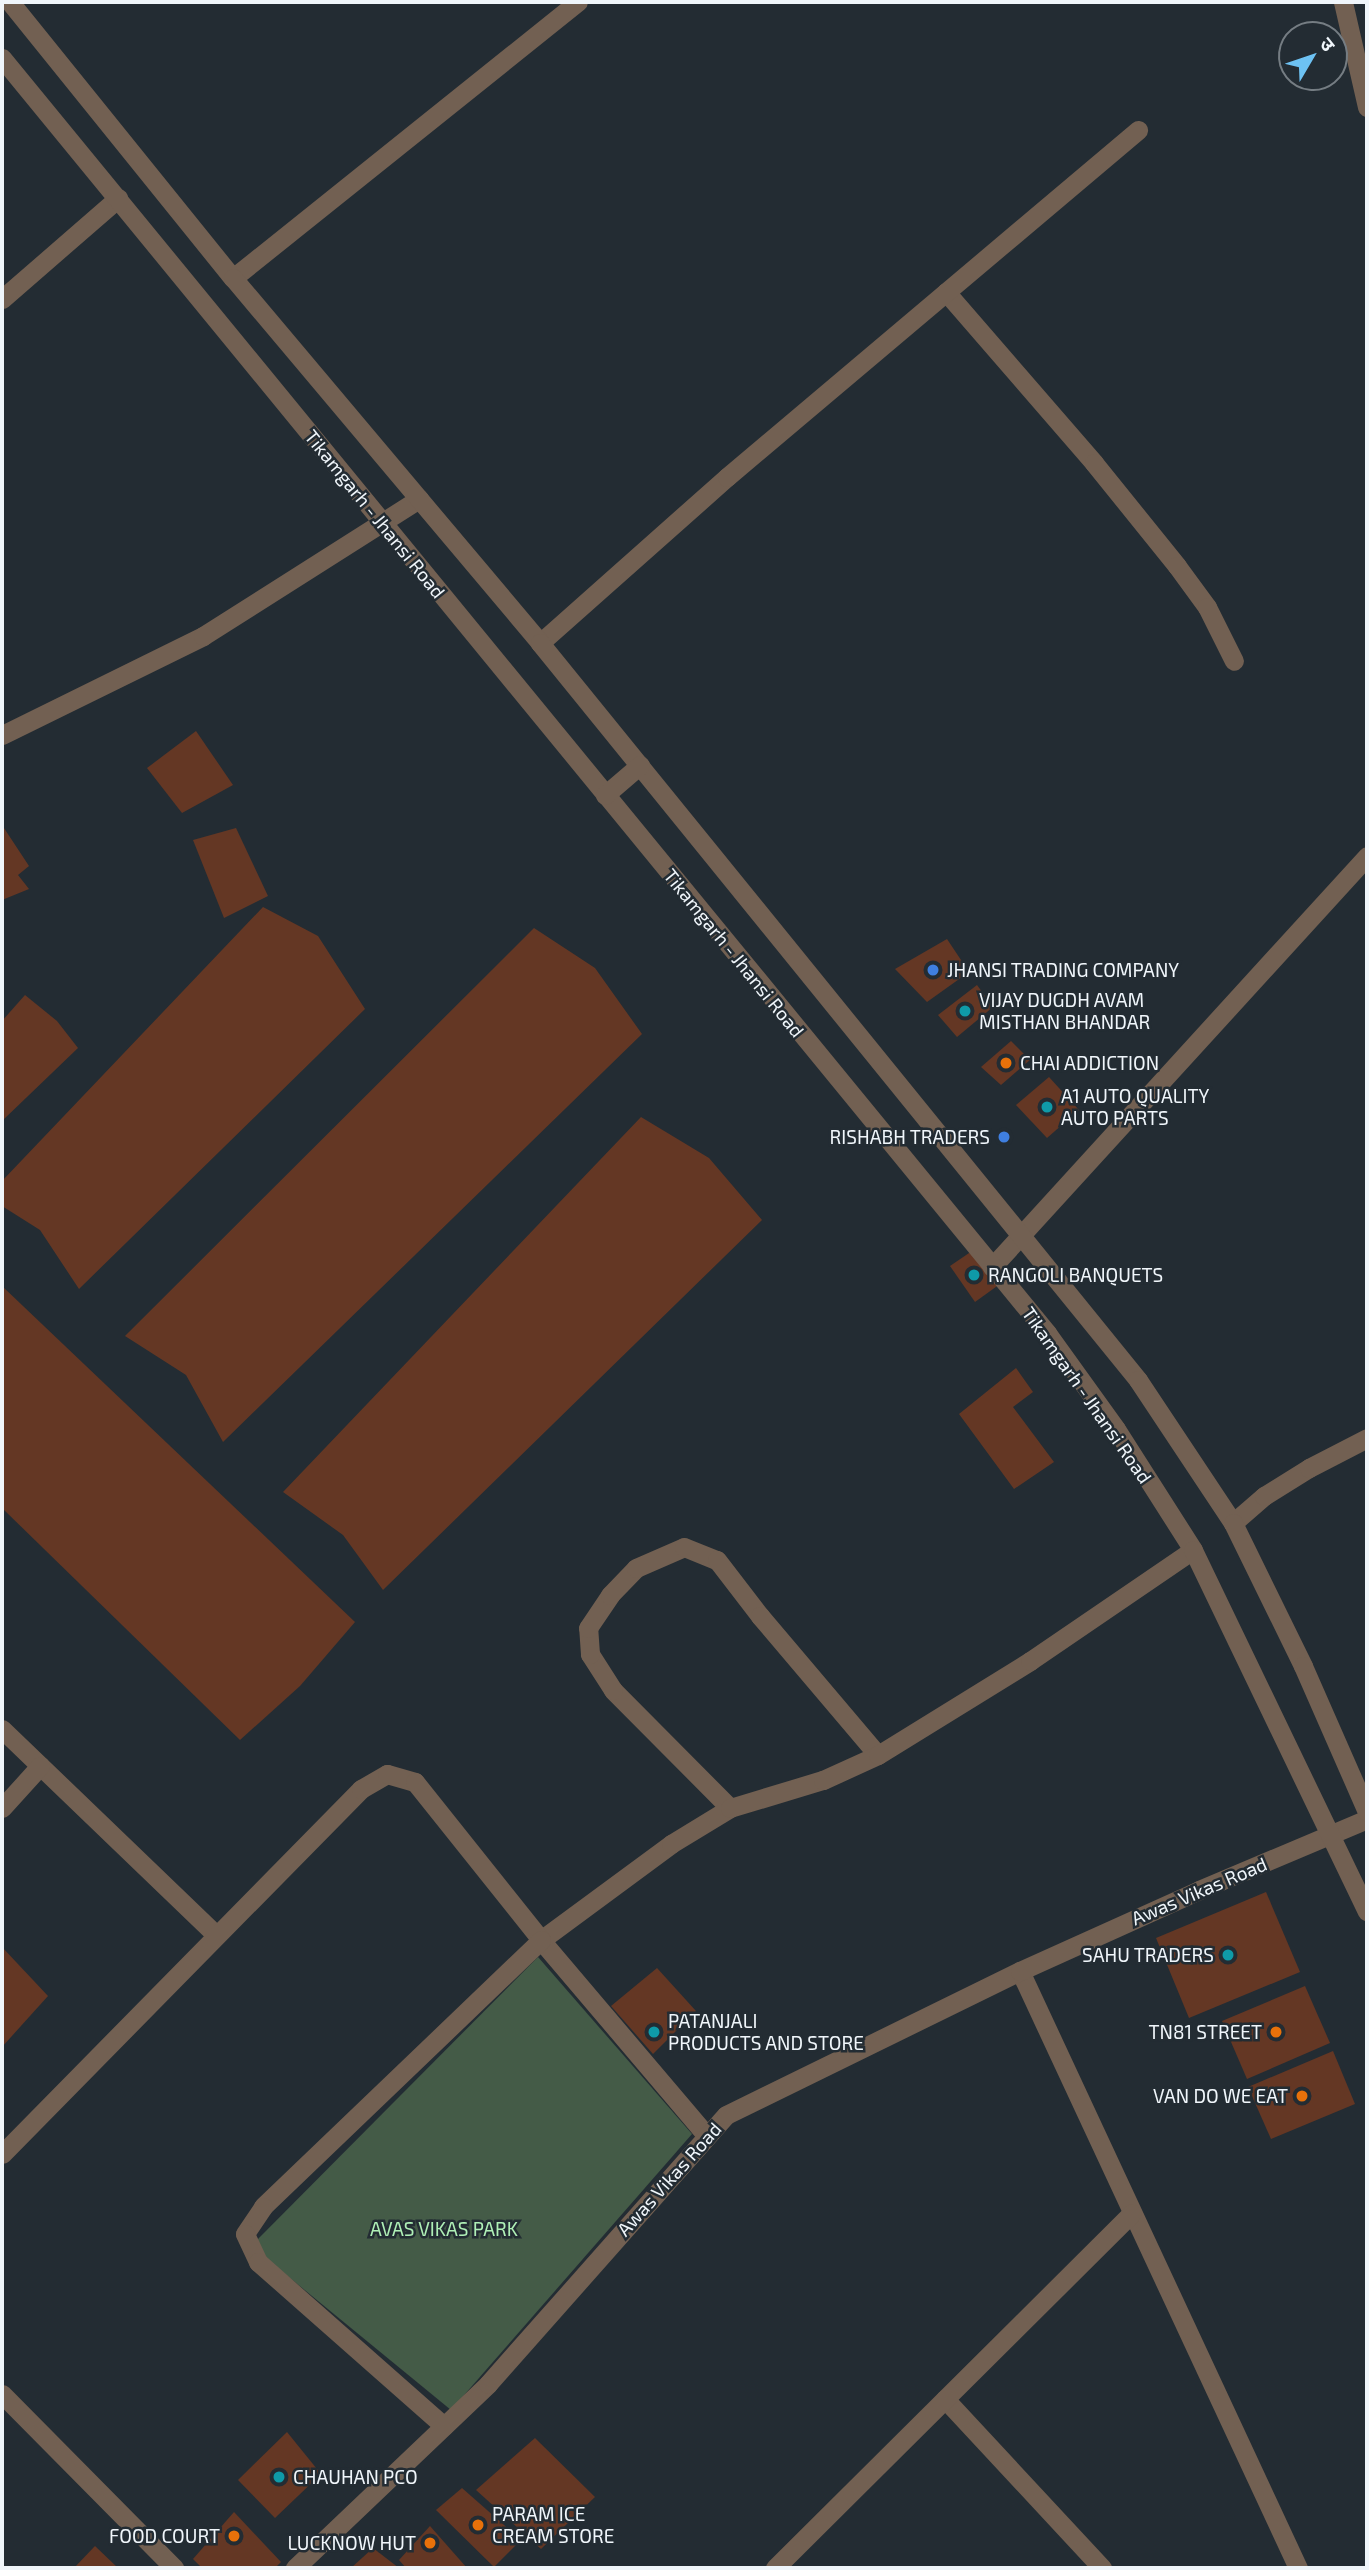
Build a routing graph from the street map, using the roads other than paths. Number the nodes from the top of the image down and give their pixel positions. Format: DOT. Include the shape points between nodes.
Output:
graph roads {
  1 [pos="10,2"];
  2 [pos="578,2"];
  3 [pos="1343,2"];
  4 [pos="2,58"];
  5 [pos="1367,107"];
  6 [pos="1138,130"];
  7 [pos="118,198"];
  8 [pos="233,278"];
  9 [pos="946,292"];
  10 [pos="2,299"];
  11 [pos="419,499"];
  12 [pos="382,523"];
  13 [pos="540,643"];
  14 [pos="1234,661"];
  15 [pos="2,735"];
  16 [pos="640,765"];
  17 [pos="605,795"];
  18 [pos="1367,856"];
  19 [pos="1021,1235"];
  20 [pos="992,1267"];
  21 [pos="1367,1438"];
  22 [pos="1233,1523"];
  23 [pos="1193,1550"];
  24 [pos="2,1729"];
  25 [pos="878,1755"];
  26 [pos="40,1766"];
  27 [pos="2,1808"];
  28 [pos="730,1808"];
  29 [pos="1367,1811"];
  30 [pos="1367,1819"];
  31 [pos="1329,1836"];
  32 [pos="1367,1912"];
  33 [pos="216,1935"];
  34 [pos="541,1940"];
  35 [pos="1020,1971"];
  36 [pos="707,2136"];
  37 [pos="2,2154"];
  38 [pos="1132,2213"];
  39 [pos="2,2394"];
  40 [pos="945,2399"];
  41 [pos="444,2426"];
  42 [pos="174,2568"];
  43 [pos="295,2568"];
  44 [pos="775,2568"];
  45 [pos="1102,2568"];
  46 [pos="1298,2568"];
  1 -- 8 [label="street"];
  2 -- 8 [label="street"];
  3 -- 5 [label="street"];
  4 -- 7 [label="street, Tikamgarh - Jhansi Road"];
  6 -- 9 [label="street"];
  7 -- 10 [label="street"];
  7 -- 12 [label="street, Tikamgarh - Jhansi Road"];
  8 -- 11 [label="street"];
  9 -- 13 [label="street"];
  9 -- 14 [label="street" via="1177,566 1208,607"];
  11 -- 12 [label="street"];
  11 -- 13 [label="street"];
  12 -- 15 [label="street" via="203,636"];
  12 -- 17 [label="street, Tikamgarh - Jhansi Road"];
  13 -- 16 [label="street"];
  16 -- 17 [label="street"];
  16 -- 19 [label="street"];
  17 -- 20 [label="street, Tikamgarh - Jhansi Road"];
  18 -- 19 [label="street"];
  19 -- 20 [label="street"];
  19 -- 22 [label="street" via="1138,1380"];
  20 -- 23 [label="street, Tikamgarh - Jhansi Road" via="1047,1333 1116,1429"];
  21 -- 22 [label="street" via="1264,1496"];
  22 -- 29 [label="street"];
  23 -- 25 [label="street" via="1030,1661"];
  23 -- 31 [label="street, Tikamgarh - Jhansi Road"];
  24 -- 26 [label="street"];
  25 -- 28 [label="street" via="823,1780"];
  25 -- 28 [label="street" via="717,1560 684,1547 636,1568 610,1595 588,1628 590,1654 613,1690"];
  26 -- 27 [label="street"];
  26 -- 33 [label="street"];
  28 -- 34 [label="street" via="671,1844"];
  30 -- 31 [label="street, Awas Vikas Road"];
  31 -- 32 [label="street, Tikamgarh - Jhansi Road"];
  31 -- 35 [label="street, Awas Vikas Road"];
  33 -- 34 [label="street" via="360,1789 387,1774 415,1782"];
  33 -- 37 [label="street"];
  34 -- 36 [label="street"];
  34 -- 41 [label="street" via="263,2207 245,2234 258,2262"];
  35 -- 36 [label="street, Awas Vikas Road" via="726,2115"];
  35 -- 38 [label="street"];
  36 -- 41 [label="street, Awas Vikas Road" via="488,2384"];
  38 -- 40 [label="street"];
  38 -- 46 [label="street"];
  39 -- 42 [label="street"];
  40 -- 44 [label="street"];
  40 -- 45 [label="street"];
  41 -- 43 [label="street, Awas Vikas Road"];
}
